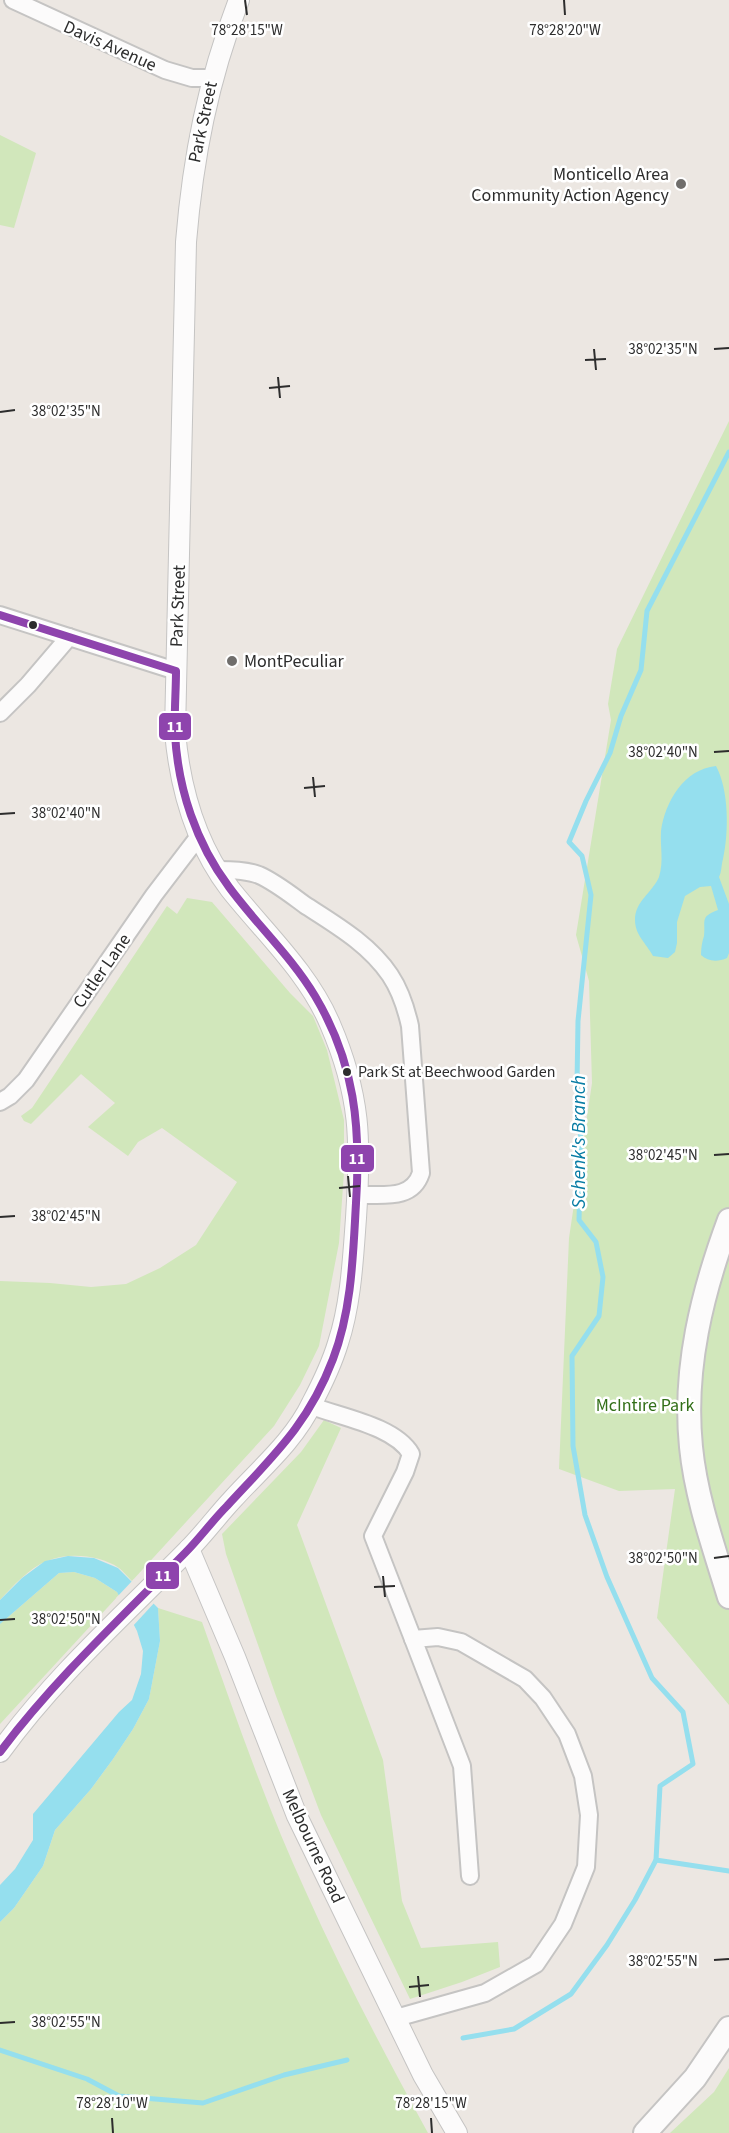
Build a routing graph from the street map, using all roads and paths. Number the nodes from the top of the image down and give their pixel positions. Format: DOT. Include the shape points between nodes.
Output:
graph roads {
  1 [pos="13,0"];
  2 [pos="239,0"];
  3 [pos="212,78"];
  4 [pos="0,615"];
  5 [pos="69,637"];
  6 [pos="176,671"];
  7 [pos="0,713"];
  8 [pos="199,836"];
  9 [pos="218,870"];
  10 [pos="0,1102"];
  11 [pos="357,1195"];
  12 [pos="729,1220"];
  13 [pos="312,1406"];
  14 [pos="189,1549"];
  15 [pos="729,1597"];
  16 [pos="413,1639"];
  17 [pos="0,1752"];
  18 [pos="470,1876"];
  19 [pos="396,2018"];
  20 [pos="729,2028"];
  21 [pos="457,2133"];
  22 [pos="645,2133"];
  1 -- 3 [label="street, Davis Avenue" via="165,70 192,78"];
  2 -- 3 [label="street, Park Street"];
  3 -- 6 [label="street, Park Street" via="190,190 186,242"];
  4 -- 5 [label="street"];
  5 -- 6 [label="street"];
  5 -- 7 [label="street"];
  6 -- 8 [label="street, Park Street" via="178,766"];
  8 -- 9 [label="street, Park Street"];
  8 -- 10 [label="street, Cutler Lane" via="26,1080"];
  9 -- 11 [label="street, Park Street" via="310,988 344,1056 359,1130"];
  9 -- 11 [label="street" via="257,874 274,883 361,943 375,955 397,986 410,1026 421,1173 418,1182 404,1193"];
  11 -- 13 [label="street, Park Street" via="344,1319 339,1342"];
  12 -- 15 [label="main road" via="697,1328 689,1406 691,1448 700,1496"];
  13 -- 14 [label="street, Park Street" via="288,1441"];
  13 -- 16 [label="street" via="388,1432 406,1445 411,1454 373,1536"];
  14 -- 17 [label="street, Park Street" via="68,1671"];
  14 -- 19 [label="street, Melbourne Road" via="297,1816"];
  16 -- 18 [label="street" via="462,1766"];
  16 -- 19 [label="street" via="438,1636 461,1642 525,1679 567,1734 583,1776 589,1815 586,1867 564,1924 536,1964 485,1993"];
  19 -- 21 [label="street, Melbourne Road"];
  20 -- 22 [label="main road" via="695,2078"];
}
